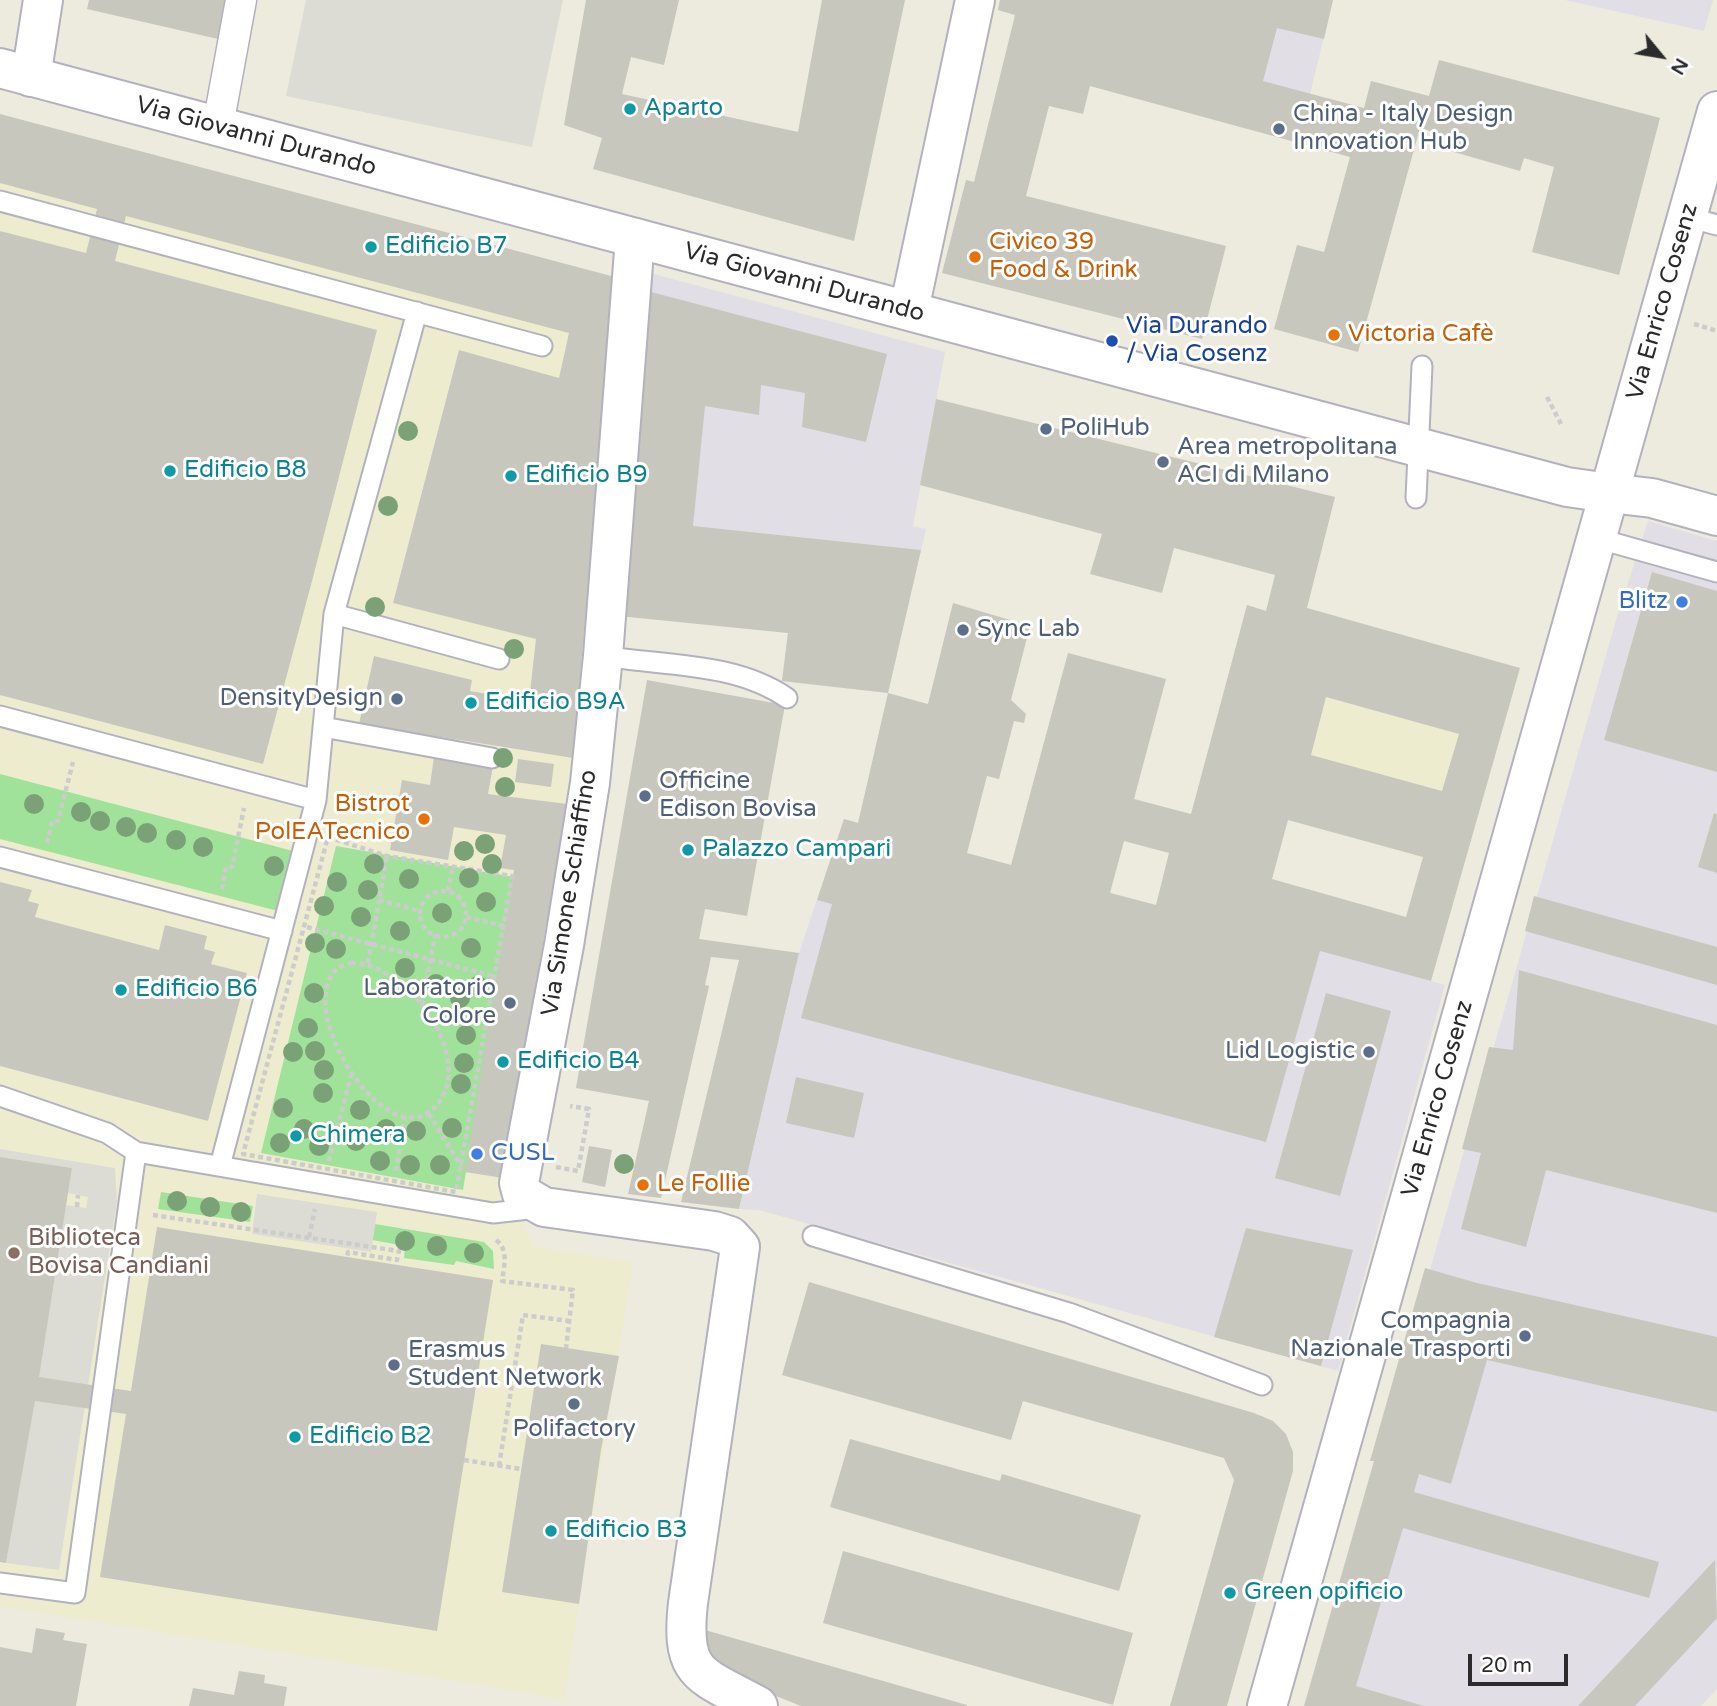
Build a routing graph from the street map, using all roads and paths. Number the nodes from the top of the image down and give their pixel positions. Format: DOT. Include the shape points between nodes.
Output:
graph roads {
  1 [pos="43,0"];
  2 [pos="241,0"];
  3 [pos="975,0"];
  4 [pos="15,73"];
  5 [pos="1717,111"];
  6 [pos="219,120"];
  7 [pos="0,201"];
  8 [pos="1702,221"];
  9 [pos="635,238"];
  10 [pos="909,310"];
  11 [pos="417,312"];
  12 [pos="1687,322"];
  13 [pos="1717,331"];
  14 [pos="542,346"];
  15 [pos="1422,366"];
  16 [pos="1547,397"];
  17 [pos="1562,426"];
  18 [pos="1418,448"];
  19 [pos="1609,493"];
  20 [pos="1416,498"];
  21 [pos="1717,516"];
  22 [pos="1596,538"];
  23 [pos="1717,572"];
  24 [pos="334,614"];
  25 [pos="603,656"];
  26 [pos="499,659"];
  27 [pos="787,698"];
  28 [pos="0,716"];
  29 [pos="323,727"];
  30 [pos="79,737"];
  31 [pos="492,758"];
  32 [pos="250,782"];
  33 [pos="316,800"];
  34 [pos="387,856"];
  35 [pos="0,857"];
  36 [pos="453,866"];
  37 [pos="41,868"];
  38 [pos="448,891"];
  39 [pos="379,900"];
  40 [pos="420,911"];
  41 [pos="216,914"];
  42 [pos="466,917"];
  43 [pos="303,926"];
  44 [pos="504,926"];
  45 [pos="282,931"];
  46 [pos="435,935"];
  47 [pos="372,944"];
  48 [pos="430,960"];
  49 [pos="368,963"];
  50 [pos="496,977"];
  51 [pos="422,1005"];
  52 [pos="352,1074"];
  53 [pos="0,1096"];
  54 [pos="562,1104"];
  55 [pos="429,1114"];
  56 [pos="405,1116"];
  57 [pos="136,1152"];
  58 [pos="220,1166"];
  59 [pos="461,1166"];
  60 [pos="551,1166"];
  61 [pos="328,1167"];
  62 [pos="459,1178"];
  63 [pos="78,1195"];
  64 [pos="153,1203"];
  65 [pos="77,1207"];
  66 [pos="544,1207"];
  67 [pos="303,1208"];
  68 [pos="315,1209"];
  69 [pos="327,1211"];
  70 [pos="813,1236"];
  71 [pos="309,1237"];
  72 [pos="493,1238"];
  73 [pos="347,1257"];
  74 [pos="569,1321"];
  75 [pos="566,1348"];
  76 [pos="1262,1385"];
  77 [pos="464,1461"];
  78 [pos="499,1466"];
  79 [pos="522,1469"];
  80 [pos="0,1583"];
  81 [pos="758,1706"];
  82 [pos="1267,1706"];
  1 -- 4 [label="street"];
  2 -- 6 [label="street"];
  3 -- 10 [label="street"];
  4 -- 9 [label="street, Via Giovanni Durando"];
  5 -- 8 [label="street, Via Enrico Cosenz"];
  7 -- 11 [label="lane"];
  8 -- 19 [label="street, Via Enrico Cosenz"];
  9 -- 10 [label="street, Via Giovanni Durando"];
  9 -- 25 [label="street, Via Simone Schiaffino"];
  10 -- 18 [label="street, Via Giovanni Durando"];
  11 -- 14 [label="lane"];
  11 -- 24 [label="lane"];
  12 -- 13 [label="path"];
  15 -- 18 [label="lane"];
  16 -- 17 [label="path"];
  18 -- 19 [label="street, Via Giovanni Durando" via="1586,492"];
  18 -- 20 [label="lane"];
  19 -- 21 [label="street" via="1652,498"];
  19 -- 22 [label="street, Via Enrico Cosenz"];
  22 -- 23 [label="lane"];
  22 -- 82 [label="street, Via Enrico Cosenz"];
  24 -- 26 [label="lane"];
  24 -- 29 [label="lane"];
  25 -- 27 [label="lane" via="743,675 766,683"];
  25 -- 66 [label="street, Via Simone Schiaffino" via="590,783 564,945 518,1176 522,1194"];
  28 -- 30 [label="lane"];
  29 -- 31 [label="lane"];
  29 -- 33 [label="lane"];
  30 -- 32 [label="lane"];
  30 -- 37 [label="path"];
  32 -- 33 [label="lane"];
  32 -- 41 [label="path" via="232,867 226,867"];
  33 -- 45 [label="lane"];
  34 -- 36 [label="path"];
  34 -- 39 [label="path"];
  34 -- 43 [label="path" via="328,837"];
  35 -- 37 [label="lane"];
  36 -- 38 [label="path"];
  36 -- 44 [label="path" via="512,876"];
  37 -- 41 [label="lane"];
  38 -- 40 [label="path" via="433,893"];
  38 -- 42 [label="path" via="461,900"];
  39 -- 40 [label="path"];
  39 -- 47 [label="path"];
  40 -- 46 [label="path" via="425,928"];
  41 -- 45 [label="lane"];
  42 -- 44 [label="path"];
  42 -- 46 [label="path" via="452,935"];
  43 -- 47 [label="path"];
  43 -- 61 [label="path" via="243,1154"];
  44 -- 50 [label="path"];
  45 -- 58 [label="lane"];
  46 -- 48 [label="path"];
  47 -- 48 [label="path"];
  47 -- 49 [label="path"];
  48 -- 50 [label="path"];
  48 -- 51 [label="path"];
  49 -- 51 [label="path" via="410,988"];
  49 -- 52 [label="path" via="351,962 336,970 326,987 332,1034"];
  50 -- 59 [label="path"];
  51 -- 55 [label="path" via="441,1037 447,1069 441,1101"];
  52 -- 56 [label="path" via="380,1106"];
  52 -- 61 [label="path"];
  53 -- 57 [label="lane" via="107,1133"];
  54 -- 60 [label="path" via="589,1109 578,1171"];
  55 -- 56 [label="path" via="414,1119"];
  55 -- 59 [label="path"];
  56 -- 61 [label="path" via="395,1182"];
  57 -- 58 [label="lane"];
  57 -- 80 [label="lane" via="75,1594"];
  58 -- 66 [label="lane" via="493,1213"];
  59 -- 62 [label="path"];
  63 -- 65 [label="path"];
  64 -- 71 [label="path" via="152,1215"];
  66 -- 81 [label="street" via="714,1231 730,1236 740,1247 685,1643 700,1674"];
  67 -- 68 [label="path"];
  68 -- 69 [label="path"];
  68 -- 71 [label="path"];
  70 -- 76 [label="lane" via="1069,1313"];
  71 -- 73 [label="path" via="399,1251 397,1260 348,1251"];
  72 -- 74 [label="path" via="502,1244 505,1258 502,1281 573,1290"];
  74 -- 75 [label="path"];
  74 -- 78 [label="path" via="523,1315"];
  77 -- 78 [label="path"];
  78 -- 79 [label="path"];
}
